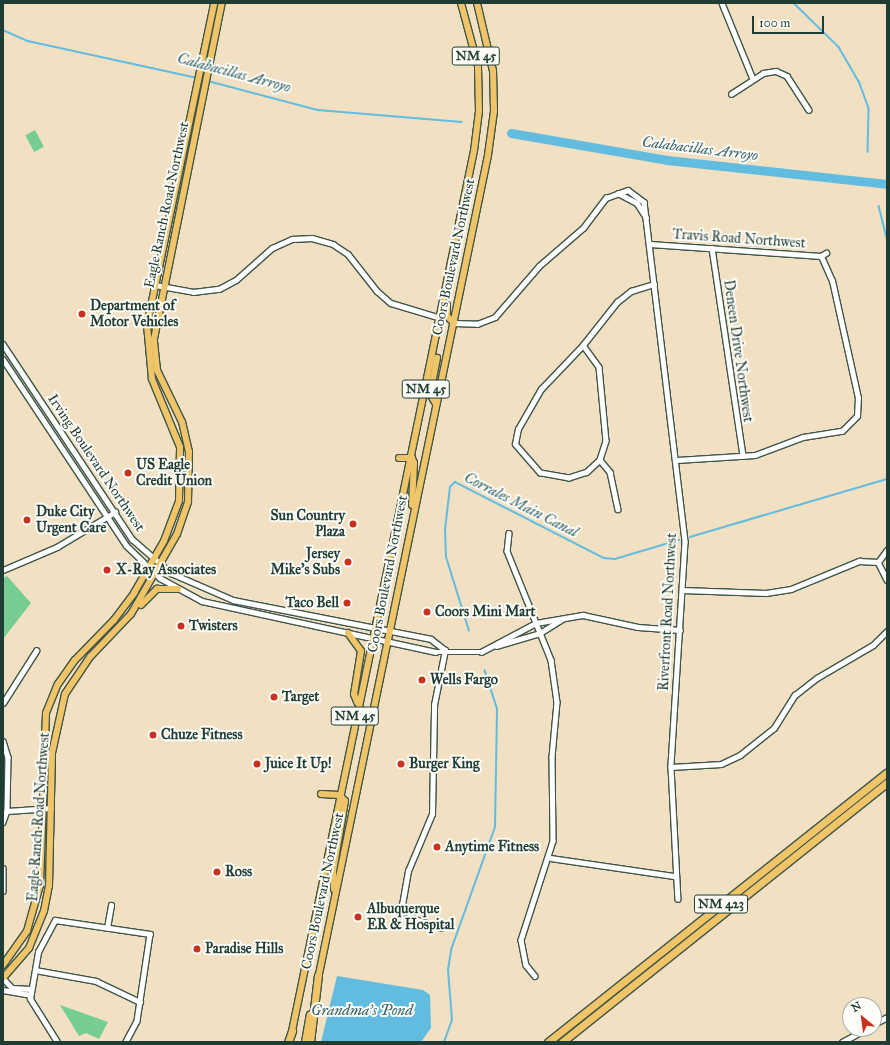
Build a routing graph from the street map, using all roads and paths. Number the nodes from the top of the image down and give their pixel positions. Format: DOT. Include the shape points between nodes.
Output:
graph roads {
  1 [pos="214,3"];
  2 [pos="222,3"];
  3 [pos="461,3"];
  4 [pos="477,3"];
  5 [pos="722,3"];
  6 [pos="209,49"];
  7 [pos="754,79"];
  8 [pos="731,94"];
  9 [pos="197,106"];
  10 [pos="809,110"];
  11 [pos="618,193"];
  12 [pos="462,209"];
  13 [pos="646,217"];
  14 [pos="650,244"];
  15 [pos="712,248"];
  16 [pos="155,284"];
  17 [pos="654,284"];
  18 [pos="163,286"];
  19 [pos="441,318"];
  20 [pos="454,323"];
  21 [pos="3,344"];
  22 [pos="583,345"];
  23 [pos="3,359"];
  24 [pos="436,404"];
  25 [pos="743,456"];
  26 [pos="399,458"];
  27 [pos="412,458"];
  28 [pos="600,460"];
  29 [pos="677,460"];
  30 [pos="618,508"];
  31 [pos="412,511"];
  32 [pos="115,512"];
  33 [pos="106,518"];
  34 [pos="510,533"];
  35 [pos="887,550"];
  36 [pos="154,559"];
  37 [pos="878,562"];
  38 [pos="160,565"];
  39 [pos="148,568"];
  40 [pos="3,570"];
  41 [pos="155,574"];
  42 [pos="887,580"];
  43 [pos="178,590"];
  44 [pos="682,590"];
  45 [pos="563,618"];
  46 [pos="536,623"];
  47 [pos="375,628"];
  48 [pos="388,630"];
  49 [pos="680,630"];
  50 [pos="887,631"];
  51 [pos="348,633"];
  52 [pos="540,633"];
  53 [pos="114,634"];
  54 [pos="372,638"];
  55 [pos="386,642"];
  56 [pos="494,646"];
  57 [pos="445,650"];
  58 [pos="36,651"];
  59 [pos="357,702"];
  60 [pos="3,703"];
  61 [pos="3,740"];
  62 [pos="671,767"];
  63 [pos="887,772"];
  64 [pos="887,783"];
  65 [pos="321,794"];
  66 [pos="339,795"];
  67 [pos="51,808"];
  68 [pos="42,810"];
  69 [pos="7,811"];
  70 [pos="3,822"];
  71 [pos="551,858"];
  72 [pos="3,868"];
  73 [pos="675,876"];
  74 [pos="3,891"];
  75 [pos="335,893"];
  76 [pos="678,899"];
  77 [pos="111,905"];
  78 [pos="404,912"];
  79 [pos="399,915"];
  80 [pos="107,928"];
  81 [pos="441,928"];
  82 [pos="3,965"];
  83 [pos="35,970"];
  84 [pos="318,975"];
  85 [pos="535,976"];
  86 [pos="3,978"];
  87 [pos="3,990"];
  88 [pos="30,992"];
  89 [pos="140,1002"];
  90 [pos="292,1031"];
  91 [pos="851,1037"];
  92 [pos="564,1041"];
  93 [pos="57,1042"];
  94 [pos="126,1042"];
  95 [pos="289,1042"];
  96 [pos="305,1042"];
  97 [pos="310,1042"];
  98 [pos="547,1042"];
  99 [pos="842,1042"];
  1 -- 6 [label="main road, Eagle Ranch Road Northwest"];
  2 -- 6 [label="main road, Eagle Ranch Road Northwest"];
  3 -- 12 [label="main road, Coors Boulevard Northwest / NM 45" via="478,66 479,111"];
  4 -- 20 [label="main road, Coors Boulevard Northwest / NM 45" via="492,64 494,111"];
  5 -- 7 [label="street"];
  6 -- 9 [label="main road, Eagle Ranch Road Northwest"];
  7 -- 8 [label="street"];
  7 -- 10 [label="street" via="768,71 780,72"];
  9 -- 16 [label="main road, Eagle Ranch Road Northwest"];
  9 -- 18 [label="main road, Eagle Ranch Road Northwest"];
  11 -- 13 [label="street" via="634,200"];
  11 -- 13 [label="street, Riverfront Road Northwest" via="632,191 647,208"];
  11 -- 20 [label="street" via="602,201 583,228 539,266 495,317 477,324"];
  12 -- 19 [label="main road, Coors Boulevard Northwest / NM 45"];
  12 -- 20 [label="main road" via="446,311"];
  13 -- 14 [label="street, Riverfront Road Northwest"];
  14 -- 15 [label="street, Travis Road Northwest"];
  14 -- 17 [label="street, Riverfront Road Northwest"];
  15 -- 25 [label="street, Deneen Drive Northwest"];
  15 -- 25 [label="street, Travis Road Northwest" via="824,255 858,398 857,416 842,431 803,437"];
  16 -- 18 [label="street"];
  16 -- 36 [label="main road, Eagle Ranch Road Northwest" via="147,325 148,359 158,396 175,430 181,464 179,501"];
  17 -- 22 [label="street" via="631,291 617,302"];
  17 -- 29 [label="street, Riverfront Road Northwest"];
  18 -- 19 [label="street" via="193,292 219,289 236,280 272,248 292,240 312,238 344,251 382,296 410,312 428,312"];
  18 -- 38 [label="main road, Eagle Ranch Road Northwest" via="154,339 157,370 182,422 191,476 184,518"];
  19 -- 24 [label="main road" via="442,331 430,394"];
  19 -- 27 [label="main road, Coors Boulevard Northwest / NM 45"];
  20 -- 24 [label="main road, Coors Boulevard Northwest / NM 45"];
  21 -- 32 [label="street, Irving Boulevard Northwest"];
  22 -- 28 [label="street" via="600,367 606,441"];
  22 -- 28 [label="street" via="541,389 518,429 514,444 540,473 555,478 569,478 587,472"];
  23 -- 33 [label="street, Irving Boulevard Northwest"];
  24 -- 31 [label="main road, Coors Boulevard Northwest / NM 45"];
  25 -- 29 [label="street"];
  26 -- 27 [label="main road"];
  27 -- 31 [label="main road"];
  27 -- 47 [label="main road, Coors Boulevard Northwest / NM 45"];
  28 -- 30 [label="street" via="610,472"];
  29 -- 44 [label="street, Riverfront Road Northwest" via="685,542"];
  31 -- 48 [label="main road, Coors Boulevard Northwest / NM 45"];
  32 -- 33 [label="street"];
  32 -- 36 [label="street, Irving Boulevard Northwest" via="132,539"];
  33 -- 39 [label="street, Irving Boulevard Northwest"];
  33 -- 40 [label="street" via="57,547"];
  34 -- 46 [label="street" via="507,551"];
  35 -- 37 [label="street"];
  36 -- 38 [label="street, Irving Boulevard Northwest"];
  36 -- 39 [label="main road, Eagle Ranch Road Northwest"];
  37 -- 42 [label="street"];
  37 -- 44 [label="street" via="859,562 791,589 766,593"];
  38 -- 41 [label="main road, Eagle Ranch Road Northwest"];
  38 -- 47 [label="street, Irving Boulevard Northwest" via="182,580 233,600"];
  39 -- 41 [label="street, Irving Boulevard Northwest"];
  39 -- 68 [label="main road, Eagle Ranch Road Northwest" via="123,610 81,652 58,684 46,713"];
  41 -- 43 [label="street, Irving Boulevard Northwest"];
  41 -- 53 [label="main road, Eagle Ranch Road Northwest" via="128,619"];
  43 -- 51 [label="street, Irving Boulevard Northwest" via="225,608"];
  43 -- 53 [label="main road" via="162,588 151,592 127,626"];
  44 -- 49 [label="street, Riverfront Road Northwest"];
  45 -- 46 [label="street"];
  45 -- 49 [label="street" via="596,616 638,627"];
  45 -- 52 [label="street"];
  46 -- 52 [label="street"];
  46 -- 56 [label="street"];
  47 -- 48 [label="street, Irving Boulevard Northwest"];
  47 -- 54 [label="main road, Coors Boulevard Northwest / NM 45"];
  48 -- 55 [label="main road, Coors Boulevard Northwest / NM 45"];
  48 -- 57 [label="street, Irving Boulevard Northwest" via="431,639"];
  49 -- 62 [label="street, Riverfront Road Northwest"];
  50 -- 62 [label="street" via="873,645 817,678 795,695 774,728 740,755 721,764"];
  51 -- 54 [label="street, Irving Boulevard Northwest"];
  51 -- 59 [label="main road" via="361,651 354,694"];
  52 -- 56 [label="street"];
  52 -- 71 [label="street" via="551,660 557,702"];
  53 -- 67 [label="main road, Eagle Ranch Road Northwest" via="90,657 65,694 52,753"];
  54 -- 55 [label="street, Irving Boulevard Northwest"];
  54 -- 59 [label="main road, Coors Boulevard Northwest / NM 45"];
  55 -- 57 [label="street, Irving Boulevard Northwest" via="410,649"];
  55 -- 75 [label="main road, Coors Boulevard Northwest / NM 45"];
  56 -- 57 [label="street" via="472,653"];
  57 -- 78 [label="street" via="434,706 432,814 408,871 402,901"];
  58 -- 60 [label="street"];
  59 -- 66 [label="main road, Coors Boulevard Northwest / NM 45"];
  61 -- 69 [label="street" via="8,757"];
  62 -- 73 [label="street, Riverfront Road Northwest"];
  63 -- 98 [label="highway, NM 423"];
  64 -- 92 [label="highway, NM 423"];
  65 -- 66 [label="main road"];
  66 -- 75 [label="main road" via="345,804 333,871"];
  66 -- 90 [label="main road, Coors Boulevard Northwest / NM 45"];
  67 -- 68 [label="street"];
  67 -- 86 [label="main road, Eagle Ranch Road Northwest" via="49,886 44,911 29,948"];
  68 -- 69 [label="street"];
  68 -- 82 [label="main road, Eagle Ranch Road Northwest" via="40,885 34,913 19,944"];
  69 -- 70 [label="street"];
  71 -- 73 [label="street"];
  71 -- 85 [label="street" via="521,940 526,965"];
  72 -- 74 [label="street"];
  73 -- 76 [label="street, Riverfront Road Northwest"];
  75 -- 84 [label="main road, Coors Boulevard Northwest / NM 45"];
  77 -- 80 [label="street"];
  78 -- 79 [label="street"];
  78 -- 81 [label="street" via="413,919"];
  80 -- 83 [label="street" via="55,920 38,952"];
  80 -- 89 [label="street" via="150,934"];
  83 -- 88 [label="street"];
  83 -- 89 [label="street" via="96,981"];
  84 -- 96 [label="main road, Coors Boulevard Northwest / NM 45"];
  84 -- 97 [label="highway"];
  86 -- 88 [label="street" via="12,988"];
  87 -- 88 [label="street"];
  88 -- 93 [label="street"];
  89 -- 94 [label="street" via="137,1022"];
  90 -- 95 [label="highway"];
  91 -- 99 [label="street"];
}
